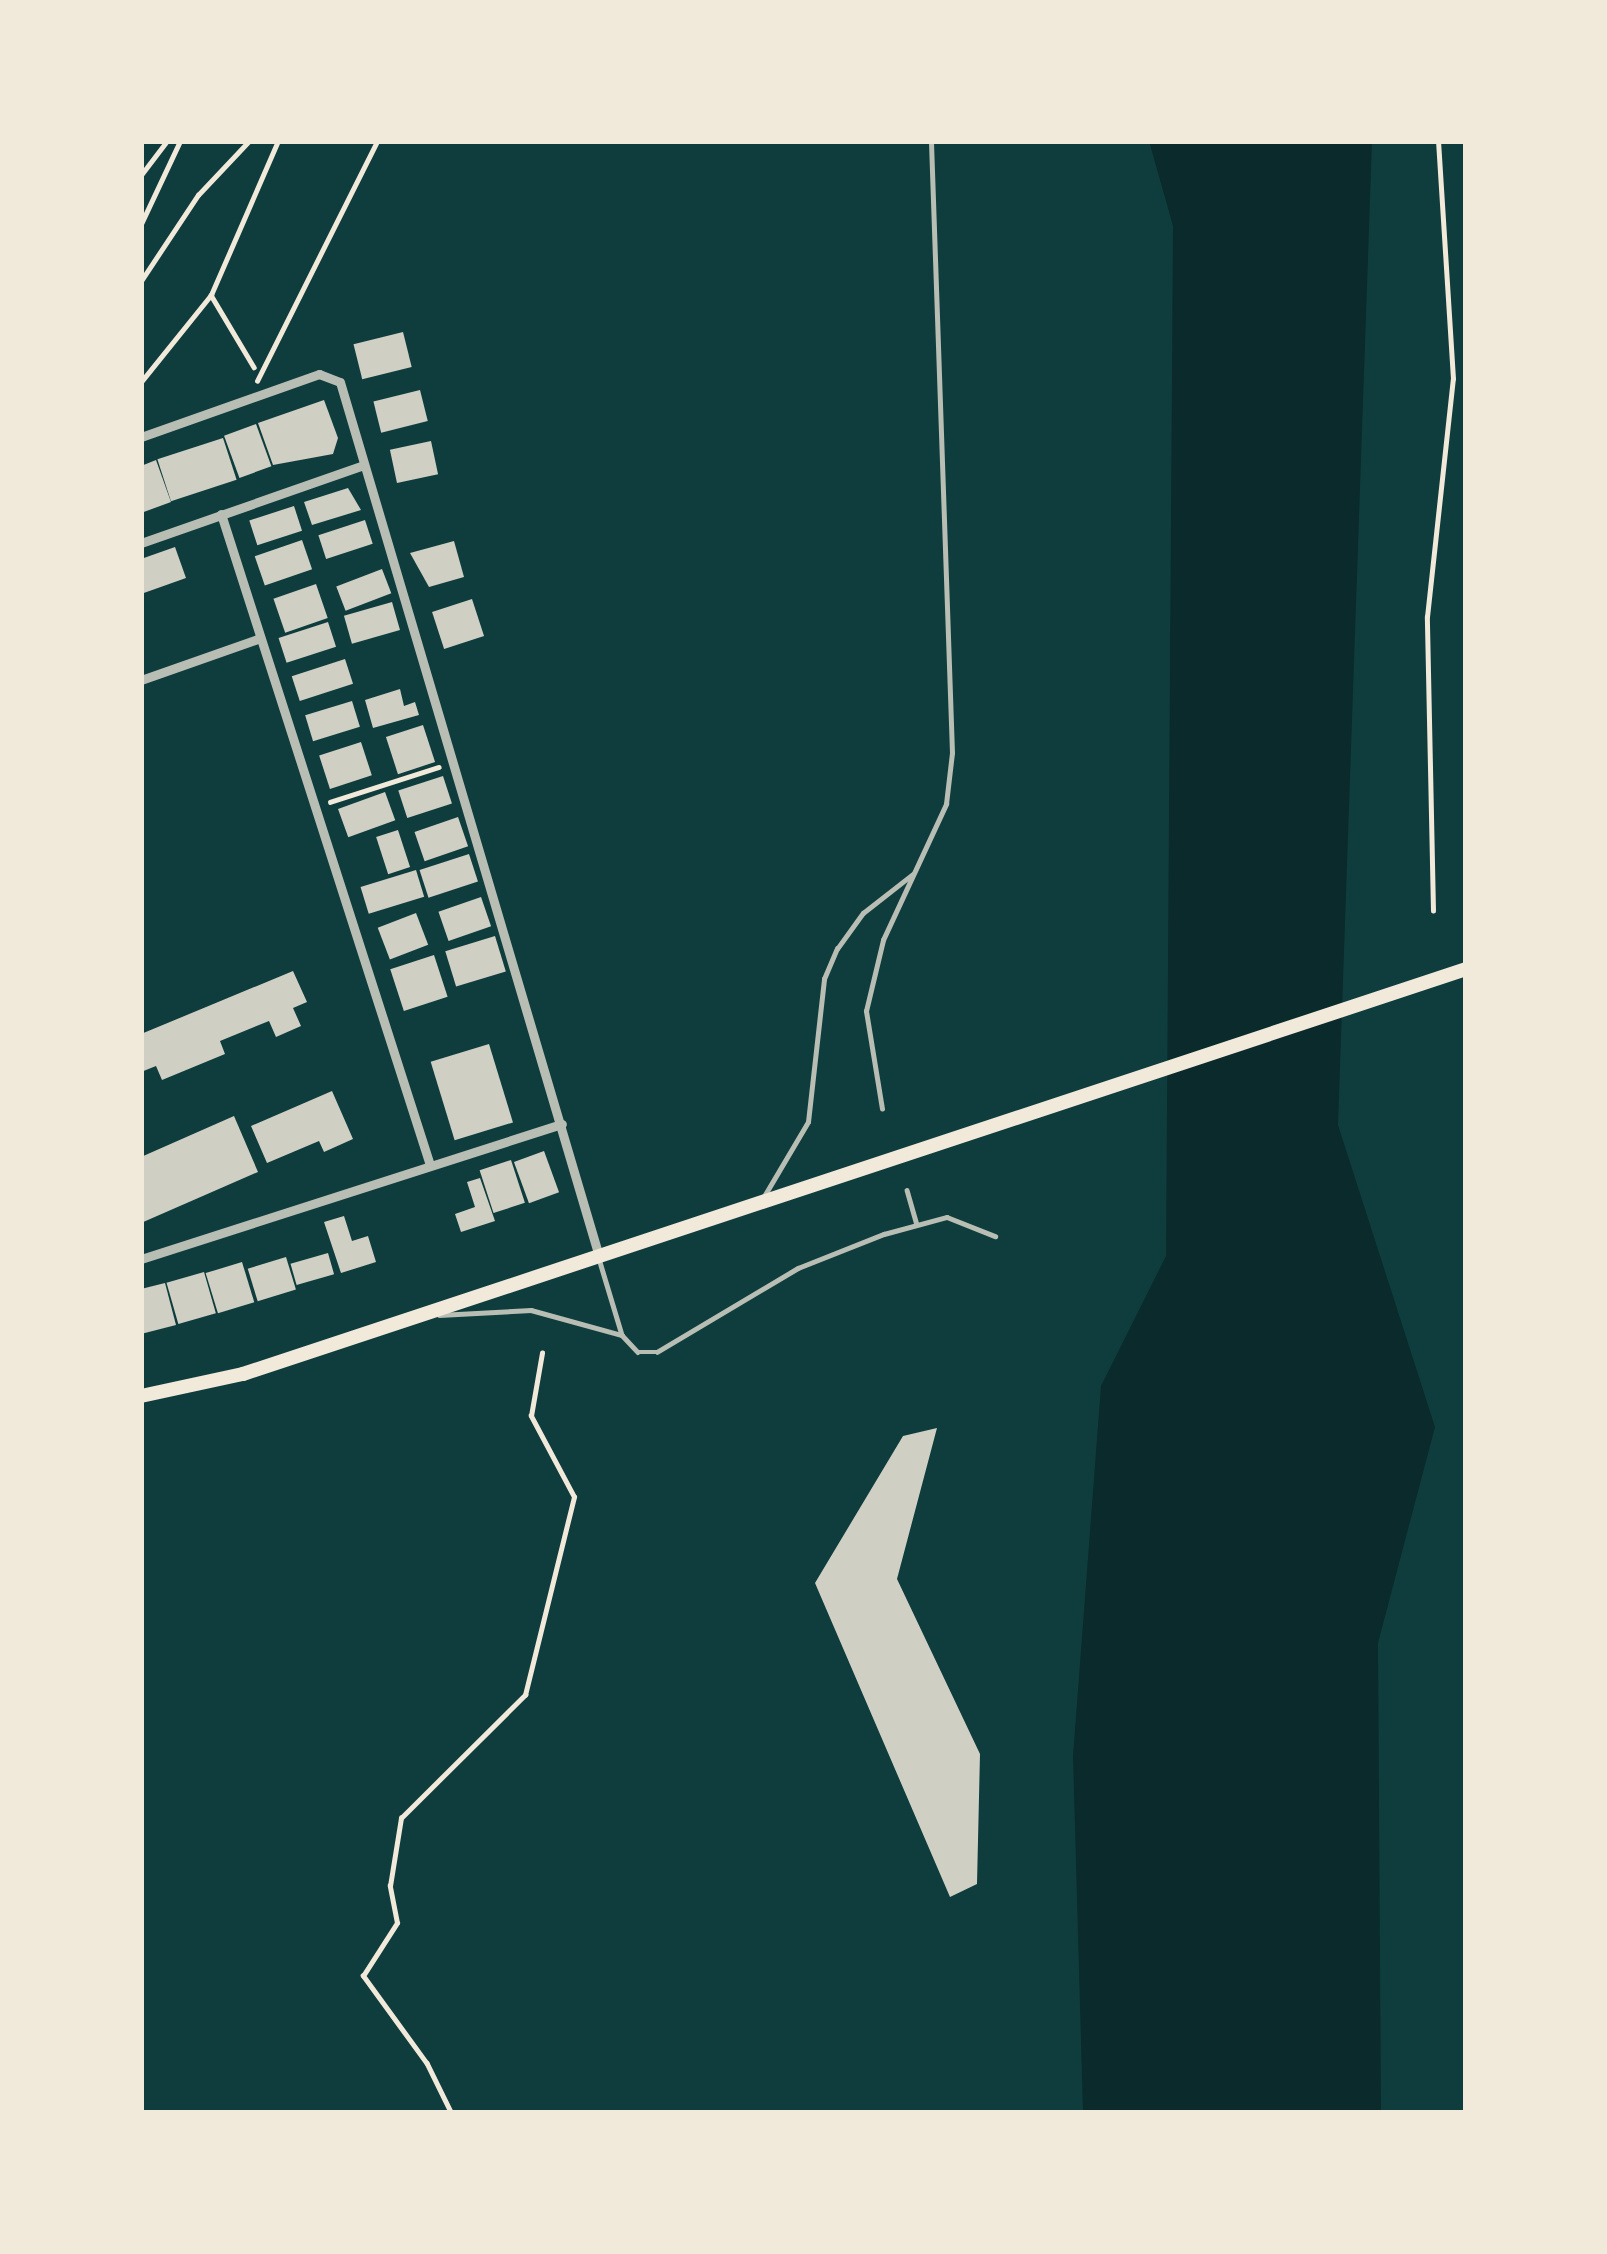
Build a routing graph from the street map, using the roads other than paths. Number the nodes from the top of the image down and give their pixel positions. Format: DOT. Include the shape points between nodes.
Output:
graph roads {
  1 [pos="931,141"];
  2 [pos="141,437"];
  3 [pos="364,465"];
  4 [pos="221,514"];
  5 [pos="141,543"];
  6 [pos="260,638"];
  7 [pos="141,680"];
  8 [pos="917,871"];
  9 [pos="1466,969"];
  10 [pos="882,1109"];
  11 [pos="562,1124"];
  12 [pos="430,1165"];
  13 [pos="907,1190"];
  14 [pos="759,1203"];
  15 [pos="917,1224"];
  16 [pos="994,1236"];
  17 [pos="598,1253"];
  18 [pos="141,1259"];
  19 [pos="416,1316"];
  20 [pos="622,1335"];
  21 [pos="141,1396"];
  1 -- 8 [label="lane" via="952,753 946,805"];
  2 -- 3 [label="street" via="320,374 340,382"];
  3 -- 4 [label="street"];
  3 -- 11 [label="street"];
  4 -- 5 [label="street"];
  4 -- 6 [label="street"];
  6 -- 7 [label="street"];
  6 -- 12 [label="street"];
  8 -- 10 [label="lane" via="883,940 866,1011"];
  8 -- 14 [label="lane" via="863,913 836,949 824,980 808,1122"];
  9 -- 14 [label="main road"];
  11 -- 12 [label="street"];
  11 -- 17 [label="street"];
  12 -- 18 [label="street"];
  13 -- 15 [label="lane"];
  14 -- 17 [label="main road"];
  15 -- 16 [label="lane" via="947,1217"];
  15 -- 20 [label="lane" via="798,1268 657,1352 638,1352"];
  17 -- 19 [label="main road"];
  17 -- 20 [label="lane"];
  19 -- 20 [label="lane" via="531,1310"];
  19 -- 21 [label="main road" via="243,1374"];
}
